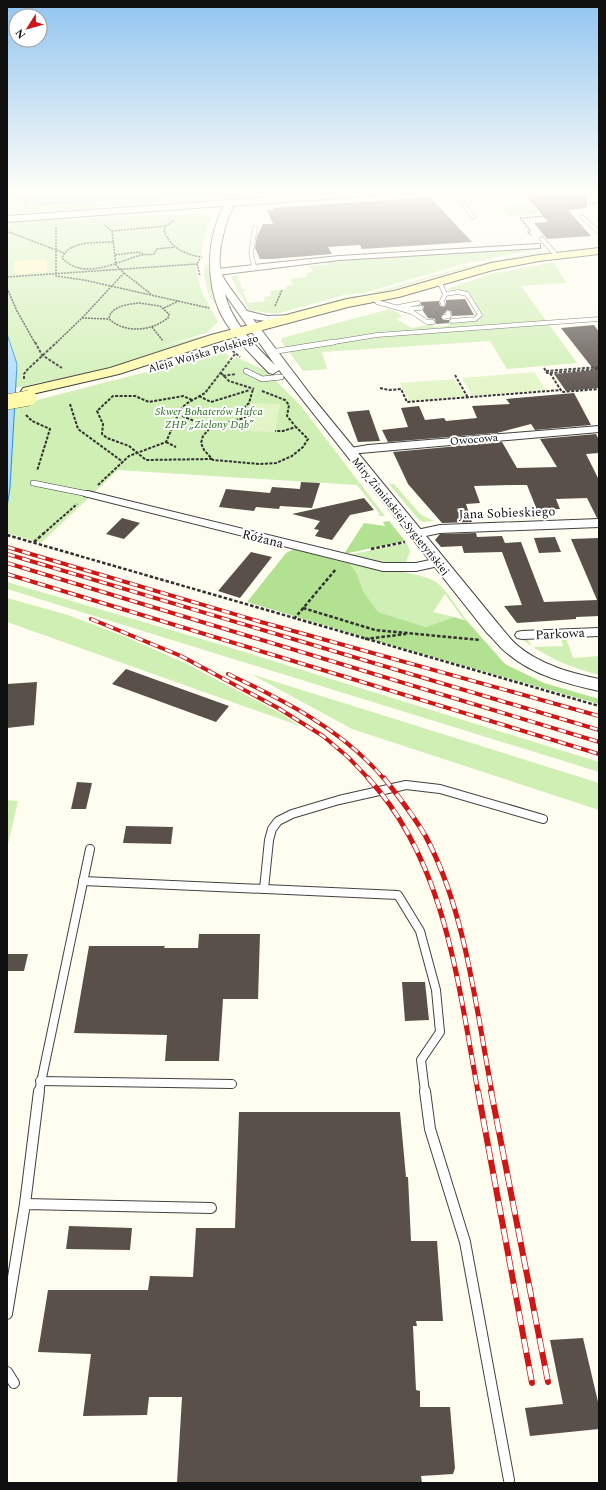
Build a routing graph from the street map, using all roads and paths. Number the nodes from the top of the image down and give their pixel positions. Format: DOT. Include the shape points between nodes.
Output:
graph roads {
  1 [pos="56,262"];
  2 [pos="64,262"];
  3 [pos="123,262"];
  4 [pos="199,262"];
  5 [pos="216,262"];
  6 [pos="253,262"];
  7 [pos="306,262"];
  8 [pos="519,262"];
  9 [pos="116,264"];
  10 [pos="197,264"];
  11 [pos="254,267"];
  12 [pos="121,270"];
  13 [pos="124,272"];
  14 [pos="56,274"];
  15 [pos="218,274"];
  16 [pos="7,277"];
  17 [pos="201,277"];
  18 [pos="439,281"];
  19 [pos="112,286"];
  20 [pos="7,288"];
  21 [pos="282,290"];
  22 [pos="151,294"];
  23 [pos="395,294"];
  24 [pos="445,294"];
  25 [pos="179,301"];
  26 [pos="377,302"];
  27 [pos="435,302"];
  28 [pos="274,307"];
  29 [pos="404,307"];
  30 [pos="164,308"];
  31 [pos="213,309"];
  32 [pos="412,312"];
  33 [pos="243,313"];
  34 [pos="419,316"];
  35 [pos="295,317"];
  36 [pos="427,317"];
  37 [pos="82,318"];
  38 [pos="109,319"];
  39 [pos="599,319"];
  40 [pos="452,321"];
  41 [pos="433,322"];
  42 [pos="152,327"];
  43 [pos="257,333"];
  44 [pos="243,336"];
  45 [pos="168,344"];
  46 [pos="231,349"];
  47 [pos="271,352"];
  48 [pos="42,354"];
  49 [pos="577,365"];
  50 [pos="62,368"];
  51 [pos="544,368"];
  52 [pos="579,368"];
  53 [pos="599,368"];
  54 [pos="246,371"];
  55 [pos="546,371"];
  56 [pos="581,371"];
  57 [pos="220,372"];
  58 [pos="550,373"];
  59 [pos="455,375"];
  60 [pos="281,377"];
  61 [pos="268,379"];
  62 [pos="380,388"];
  63 [pos="253,389"];
  64 [pos="599,389"];
  65 [pos="561,390"];
  66 [pos="7,394"];
  67 [pos="25,396"];
  68 [pos="199,396"];
  69 [pos="468,398"];
  70 [pos="192,400"];
  71 [pos="7,402"];
  72 [pos="309,402"];
  73 [pos="70,404"];
  74 [pos="178,414"];
  75 [pos="209,427"];
  76 [pos="296,427"];
  77 [pos="599,429"];
  78 [pos="275,431"];
  79 [pos="166,442"];
  80 [pos="176,448"];
  81 [pos="349,451"];
  82 [pos="137,453"];
  83 [pos="212,459"];
  84 [pos="123,462"];
  85 [pos="33,483"];
  86 [pos="88,494"];
  87 [pos="599,523"];
  88 [pos="7,535"];
  89 [pos="413,538"];
  90 [pos="34,543"];
  91 [pos="367,550"];
  92 [pos="343,558"];
  93 [pos="438,562"];
  94 [pos="302,608"];
  95 [pos="294,619"];
  96 [pos="599,632"];
  97 [pos="412,634"];
  98 [pos="490,635"];
  99 [pos="522,635"];
  100 [pos="363,639"];
  101 [pos="599,685"];
  102 [pos="599,706"];
  103 [pos="543,819"];
  104 [pos="90,849"];
  105 [pos="83,881"];
  106 [pos="264,889"];
  107 [pos="40,1081"];
  108 [pos="232,1084"];
  109 [pos="25,1204"];
  110 [pos="211,1208"];
  111 [pos="7,1314"];
  112 [pos="7,1372"];
  113 [pos="14,1382"];
  114 [pos="509,1480"];
  1 -- 14 [label="path"];
  2 -- 9 [label="path" via="80,268 102,268"];
  3 -- 9 [label="path"];
  4 -- 10 [label="path"];
  5 -- 15 [label="street, Miry Zimińskiej-Sygietyńskiej"];
  6 -- 11 [label="lane"];
  7 -- 11 [label="street"];
  8 -- 18 [label="main road, Aleja Wojska Polskiego"];
  9 -- 12 [label="path"];
  10 -- 12 [label="path"];
  10 -- 17 [label="path"];
  11 -- 15 [label="street"];
  12 -- 13 [label="path"];
  12 -- 14 [label="path"];
  13 -- 19 [label="path"];
  13 -- 22 [label="path"];
  14 -- 16 [label="path"];
  14 -- 19 [label="path"];
  15 -- 33 [label="street, Miry Zimińskiej-Sygietyńskiej"];
  15 -- 44 [label="street, Miry Zimińskiej-Sygietyńskiej" via="224,308"];
  18 -- 23 [label="main road, Aleja Wojska Polskiego"];
  18 -- 24 [label="lane"];
  19 -- 22 [label="path"];
  19 -- 37 [label="path"];
  20 -- 48 [label="path" via="16,311"];
  21 -- 28 [label="path"];
  22 -- 25 [label="path"];
  23 -- 26 [label="main road, Aleja Wojska Polskiego"];
  23 -- 35 [label="main road, Aleja Wojska Polskiego"];
  24 -- 27 [label="lane" via="442,303"];
  24 -- 40 [label="lane" via="467,294 480,315 475,319"];
  25 -- 30 [label="path"];
  25 -- 31 [label="path"];
  26 -- 29 [label="lane" via="396,308"];
  26 -- 43 [label="main road, Aleja Wojska Polskiego"];
  29 -- 32 [label="lane"];
  29 -- 32 [label="lane" via="421,306"];
  30 -- 38 [label="path" via="145,303 126,305 114,310"];
  30 -- 42 [label="path" via="169,314 168,318"];
  32 -- 34 [label="lane"];
  33 -- 35 [label="street" via="267,318"];
  33 -- 43 [label="street, Miry Zimińskiej-Sygietyńskiej"];
  34 -- 36 [label="lane"];
  34 -- 41 [label="lane" via="427,322"];
  35 -- 43 [label="main road, Aleja Wojska Polskiego"];
  37 -- 38 [label="path"];
  37 -- 48 [label="path"];
  38 -- 42 [label="path" via="120,327"];
  39 -- 47 [label="lane" via="377,335"];
  42 -- 45 [label="path"];
  43 -- 44 [label="main road, Aleja Wojska Polskiego"];
  43 -- 47 [label="street, Miry Zimińskiej-Sygietyńskiej"];
  44 -- 60 [label="street, Miry Zimińskiej-Sygietyńskiej" via="262,360"];
  44 -- 67 [label="main road, Aleja Wojska Polskiego" via="147,369"];
  46 -- 57 [label="path" via="234,355"];
  47 -- 72 [label="street, Miry Zimińskiej-Sygietyńskiej"];
  48 -- 50 [label="path"];
  48 -- 67 [label="path" via="24,374"];
  49 -- 52 [label="path"];
  51 -- 55 [label="path"];
  52 -- 53 [label="path"];
  52 -- 55 [label="path"];
  52 -- 56 [label="path"];
  53 -- 56 [label="path"];
  54 -- 61 [label="lane" via="260,379"];
  55 -- 58 [label="path"];
  56 -- 58 [label="path"];
  57 -- 63 [label="path" via="229,382"];
  57 -- 68 [label="path" via="205,393"];
  58 -- 65 [label="path"];
  59 -- 69 [label="path"];
  60 -- 61 [label="lane"];
  60 -- 72 [label="street, Miry Zimińskiej-Sygietyńskiej"];
  61 -- 63 [label="path" via="271,381"];
  62 -- 69 [label="path" via="401,388 407,402"];
  63 -- 68 [label="path" via="211,402"];
  63 -- 75 [label="path" via="250,403 238,413 248,417 236,422 220,422"];
  63 -- 76 [label="path" via="285,400 289,405 287,416"];
  64 -- 65 [label="path" via="562,392"];
  65 -- 69 [label="path"];
  66 -- 67 [label="main road, Aleja Wojska Polskiego"];
  67 -- 71 [label="main road, Aleja Wojska Polskiego, bridge"];
  67 -- 85 [label="path" via="32,421 50,429"];
  68 -- 70 [label="path"];
  70 -- 74 [label="path"];
  70 -- 82 [label="path" via="183,396 149,402 135,396 120,395 113,396 100,407 97,411 103,436 129,446"];
  72 -- 81 [label="street, Miry Zimińskiej-Sygietyńskiej"];
  73 -- 84 [label="path" via="78,429"];
  74 -- 75 [label="path"];
  74 -- 79 [label="path"];
  75 -- 83 [label="path" via="201,442 204,451"];
  76 -- 78 [label="path"];
  76 -- 83 [label="path" via="305,434 308,442 284,461 270,465"];
  77 -- 81 [label="street, Owocowa"];
  79 -- 80 [label="path"];
  79 -- 82 [label="path"];
  81 -- 89 [label="street, Miry Zimińskiej-Sygietyńskiej"];
  82 -- 83 [label="path" via="146,460 153,461"];
  82 -- 84 [label="path"];
  84 -- 86 [label="path"];
  85 -- 86 [label="lane"];
  86 -- 90 [label="path"];
  86 -- 92 [label="street, Różana"];
  87 -- 89 [label="street, Jana Sobieskiego" via="440,529"];
  88 -- 90 [label="path"];
  89 -- 91 [label="path"];
  89 -- 93 [label="street, Miry Zimińskiej-Sygietyńskiej"];
  90 -- 95 [label="path"];
  92 -- 93 [label="street, Różana" via="392,568 416,567"];
  92 -- 94 [label="path"];
  93 -- 98 [label="street, Miry Zimińskiej-Sygietyńskiej"];
  94 -- 95 [label="path"];
  94 -- 97 [label="path" via="375,630"];
  95 -- 100 [label="path"];
  96 -- 99 [label="street, Parkowa"];
  97 -- 98 [label="path"];
  97 -- 100 [label="path"];
  98 -- 101 [label="street, Miry Zimińskiej-Sygietyńskiej" via="533,662 562,675"];
  100 -- 102 [label="path"];
  103 -- 106 [label="lane" via="440,789 406,785 339,800 292,814 278,821 269,840"];
  104 -- 105 [label="lane"];
  105 -- 106 [label="lane"];
  105 -- 107 [label="lane"];
  106 -- 114 [label="lane" via="398,895 420,931 436,990 440,1032 421,1060 430,1129 465,1242"];
  107 -- 108 [label="lane"];
  107 -- 109 [label="lane"];
  109 -- 110 [label="lane"];
  109 -- 111 [label="lane"];
  112 -- 113 [label="lane"];
}
